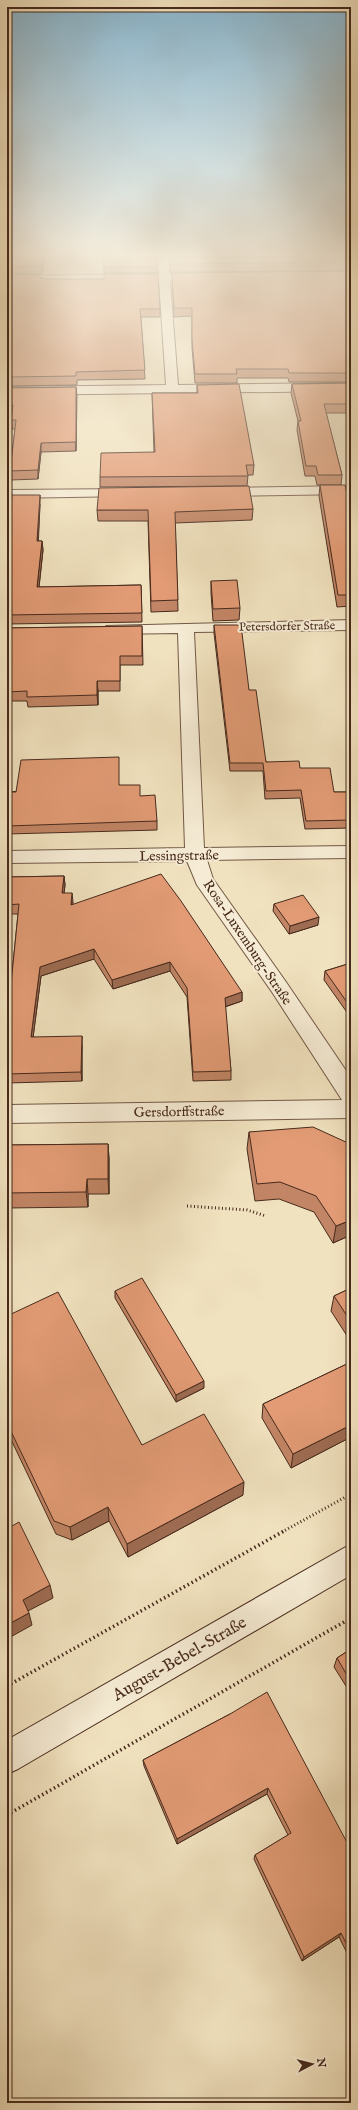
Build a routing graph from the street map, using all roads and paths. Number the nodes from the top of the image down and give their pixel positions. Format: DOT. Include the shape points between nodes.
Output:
graph roads {
  1 [pos="170,355"];
  2 [pos="350,387"];
  3 [pos="172,389"];
  4 [pos="7,391"];
  5 [pos="351,399"];
  6 [pos="351,490"];
  7 [pos="144,492"];
  8 [pos="204,492"];
  9 [pos="7,494"];
  10 [pos="351,625"];
  11 [pos="186,628"];
  12 [pos="99,630"];
  13 [pos="351,852"];
  14 [pos="195,855"];
  15 [pos="7,857"];
  16 [pos="351,1096"];
  17 [pos="351,1109"];
  18 [pos="7,1114"];
  19 [pos="187,1206"];
  20 [pos="266,1216"];
  21 [pos="351,1494"];
  22 [pos="351,1559"];
  23 [pos="351,1618"];
  24 [pos="7,1686"];
  25 [pos="7,1758"];
  26 [pos="7,1815"];
  1 -- 3 [label="street"];
  2 -- 3 [label="street"];
  2 -- 5 [label="street"];
  3 -- 4 [label="street"];
  6 -- 8 [label="street"];
  7 -- 9 [label="street"];
  10 -- 11 [label="street, Petersdorfer Straße"];
  11 -- 12 [label="street, Petersdorfer Straße"];
  11 -- 14 [label="street, Rosa-Luxemburg-Straße"];
  13 -- 14 [label="street, Lessingstraße"];
  14 -- 15 [label="street, Lessingstraße"];
  14 -- 16 [label="street, Rosa-Luxemburg-Straße" via="204,880"];
  17 -- 18 [label="street, Gersdorffstraße"];
  19 -- 20 [label="path" via="247,1210"];
  21 -- 24 [label="path"];
  22 -- 25 [label="street, August-Bebel-Straße"];
  23 -- 26 [label="path"];
}
